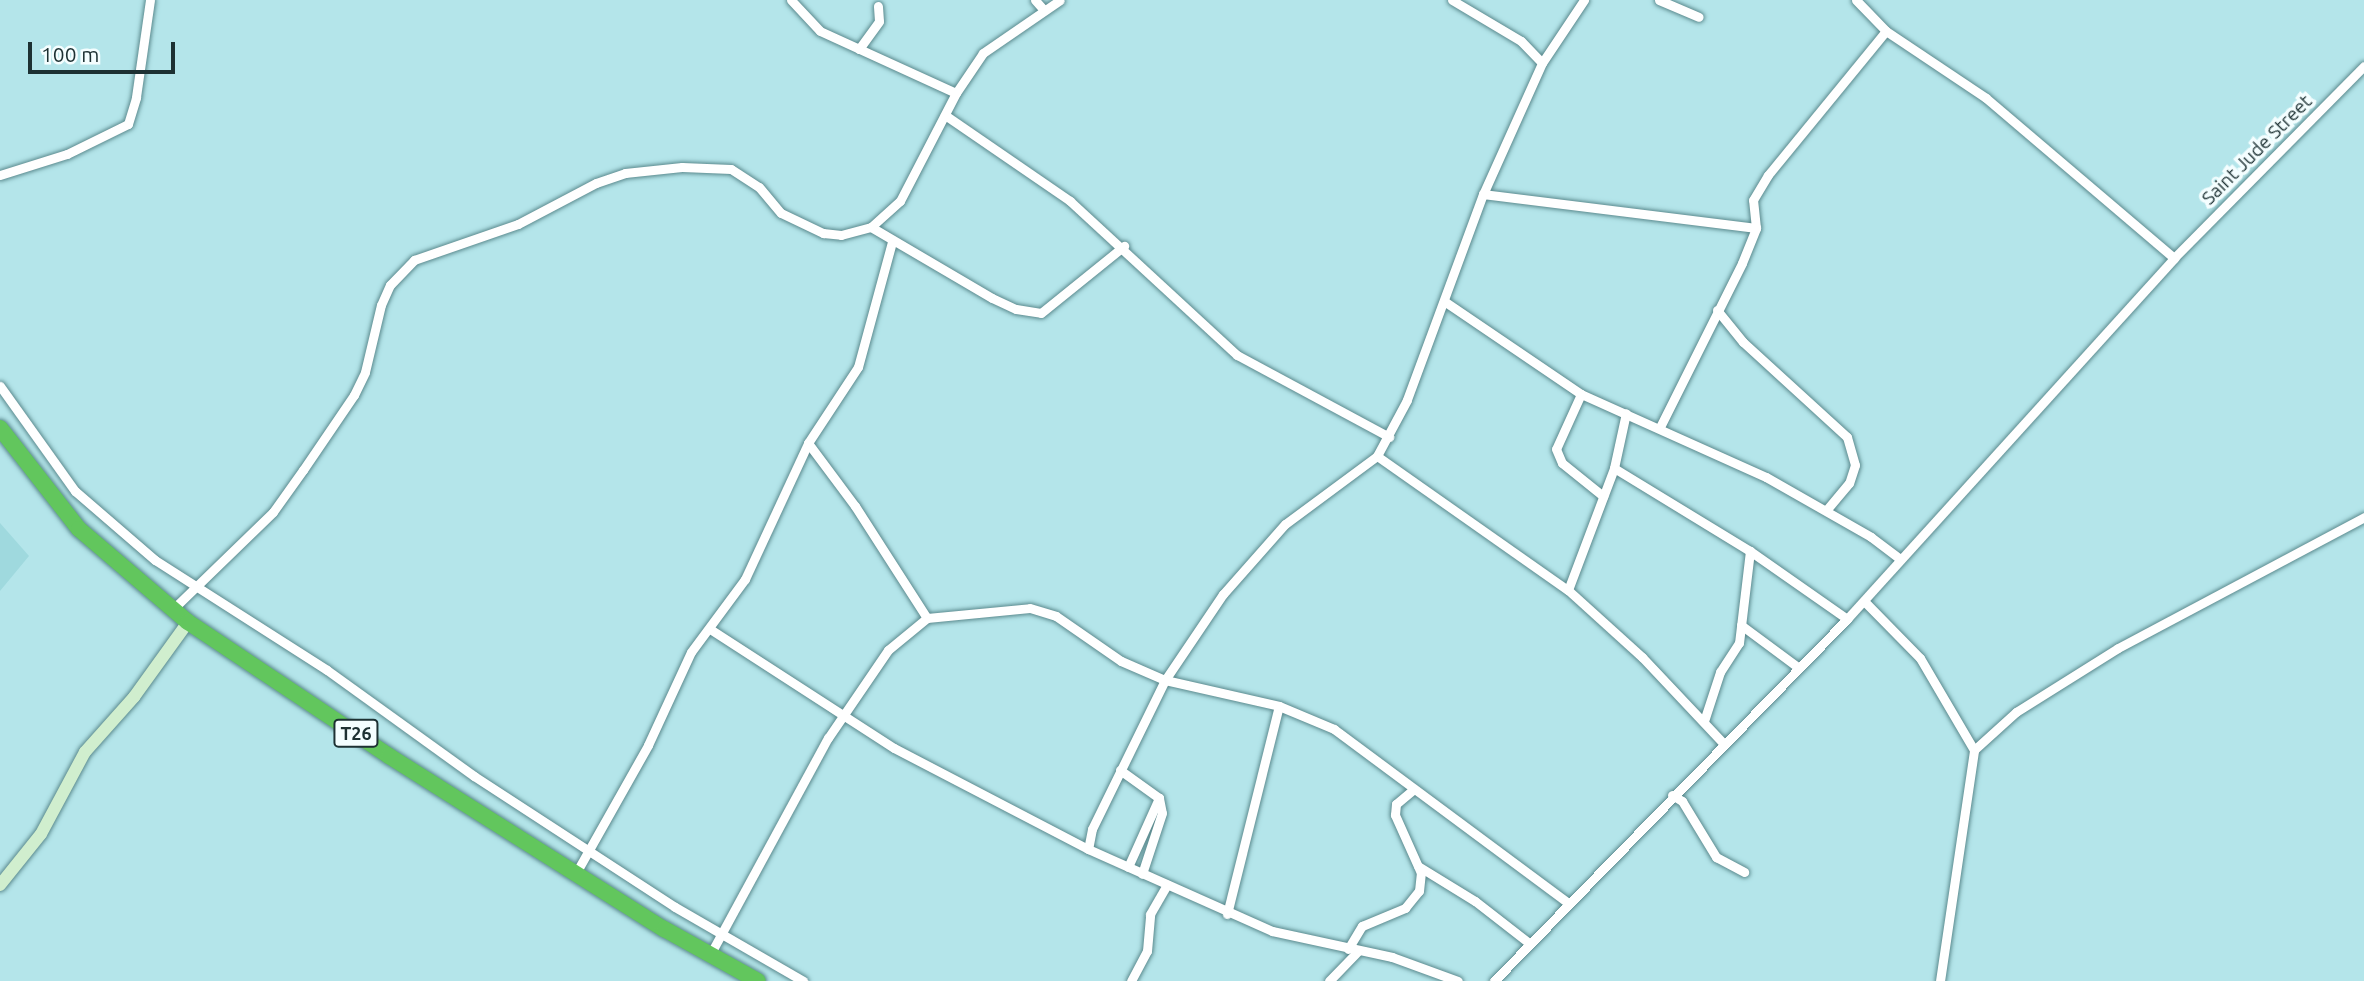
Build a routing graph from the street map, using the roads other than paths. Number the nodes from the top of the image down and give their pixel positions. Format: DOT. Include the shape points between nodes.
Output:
graph roads {
  1 [pos="150,0"];
  2 [pos="791,0"];
  3 [pos="1035,0"];
  4 [pos="1060,0"];
  5 [pos="1452,0"];
  6 [pos="1584,0"];
  7 [pos="1659,0"];
  8 [pos="1856,0"];
  9 [pos="878,6"];
  10 [pos="1044,10"];
  11 [pos="1699,17"];
  12 [pos="1886,31"];
  13 [pos="859,50"];
  14 [pos="1542,63"];
  15 [pos="2364,66"];
  16 [pos="956,93"];
  17 [pos="945,115"];
  18 [pos="0,175"];
  19 [pos="1483,194"];
  20 [pos="872,227"];
  21 [pos="1756,228"];
  22 [pos="892,242"];
  23 [pos="1124,247"];
  24 [pos="2174,258"];
  25 [pos="1444,301"];
  26 [pos="1717,310"];
  27 [pos="0,386"];
  28 [pos="1580,394"];
  29 [pos="1626,413"];
  30 [pos="1660,427"];
  31 [pos="0,428"];
  32 [pos="1389,437"];
  33 [pos="808,443"];
  34 [pos="1377,456"];
  35 [pos="1614,468"];
  36 [pos="1603,496"];
  37 [pos="1826,510"];
  38 [pos="2364,517"];
  39 [pos="1750,551"];
  40 [pos="1899,558"];
  41 [pos="194,589"];
  42 [pos="1569,590"];
  43 [pos="1864,601"];
  44 [pos="173,609"];
  45 [pos="927,618"];
  46 [pos="1847,619"];
  47 [pos="188,622"];
  48 [pos="1741,625"];
  49 [pos="710,629"];
  50 [pos="1798,667"];
  51 [pos="1165,680"];
  52 [pos="1279,706"];
  53 [pos="841,717"];
  54 [pos="1704,721"];
  55 [pos="1723,742"];
  56 [pos="1974,750"];
  57 [pos="1120,770"];
  58 [pos="1414,789"];
  59 [pos="1672,794"];
  60 [pos="1159,799"];
  61 [pos="591,849"];
  62 [pos="1088,849"];
  63 [pos="1418,866"];
  64 [pos="1128,867"];
  65 [pos="1744,872"];
  66 [pos="576,873"];
  67 [pos="1143,874"];
  68 [pos="0,885"];
  69 [pos="1167,885"];
  70 [pos="1567,902"];
  71 [pos="1227,914"];
  72 [pos="720,936"];
  73 [pos="1529,943"];
  74 [pos="1348,949"];
  75 [pos="1358,951"];
  76 [pos="710,955"];
  77 [pos="758,981"];
  78 [pos="803,981"];
  79 [pos="1131,981"];
  80 [pos="1329,981"];
  81 [pos="1458,981"];
  82 [pos="1494,981"];
  83 [pos="1940,981"];
  1 -- 18 [label="street" via="128,124 67,154"];
  2 -- 13 [label="street" via="820,31"];
  3 -- 10 [label="street"];
  4 -- 10 [label="street"];
  5 -- 14 [label="street" via="1521,41"];
  6 -- 14 [label="street"];
  7 -- 11 [label="street"];
  8 -- 12 [label="street"];
  9 -- 13 [label="street" via="879,21"];
  10 -- 16 [label="street" via="994,42"];
  12 -- 21 [label="street" via="1768,175 1753,200"];
  12 -- 24 [label="street" via="1986,98"];
  13 -- 16 [label="street"];
  14 -- 19 [label="street"];
  15 -- 24 [label="street, Saint Jude Street"];
  16 -- 17 [label="street"];
  17 -- 20 [label="street" via="900,201"];
  17 -- 23 [label="street" via="1070,201"];
  19 -- 21 [label="street"];
  19 -- 25 [label="street"];
  20 -- 22 [label="street"];
  20 -- 41 [label="street" via="841,235 823,233 781,213 744,176 718,165 694,166 625,173 572,193 500,231 414,260 390,285 381,305 365,372 354,395 273,512"];
  21 -- 26 [label="street"];
  22 -- 23 [label="street" via="992,298 1041,313"];
  22 -- 33 [label="street" via="858,367"];
  23 -- 32 [label="street" via="1237,355"];
  24 -- 40 [label="street, Saint Jude Street" via="2041,409"];
  25 -- 28 [label="street"];
  25 -- 32 [label="street"];
  26 -- 30 [label="street"];
  26 -- 37 [label="street" via="1744,342 1847,437 1856,465 1849,484"];
  27 -- 41 [label="street" via="75,491 112,527"];
  28 -- 29 [label="street"];
  28 -- 36 [label="street" via="1556,449 1562,463"];
  29 -- 30 [label="street"];
  29 -- 35 [label="street"];
  30 -- 37 [label="street"];
  31 -- 44 [label="highway, T26" via="79,529"];
  32 -- 34 [label="street"];
  33 -- 45 [label="street"];
  33 -- 49 [label="street" via="745,579"];
  34 -- 42 [label="street"];
  34 -- 51 [label="street" via="1265,542"];
  35 -- 36 [label="street"];
  35 -- 39 [label="street"];
  36 -- 42 [label="street"];
  37 -- 40 [label="street"];
  38 -- 56 [label="street" via="2118,648 2016,712"];
  39 -- 46 [label="street"];
  39 -- 48 [label="street"];
  40 -- 43 [label="street, Saint Jude Street"];
  41 -- 44 [label="street"];
  41 -- 61 [label="street" via="327,670 474,776"];
  42 -- 54 [label="street"];
  43 -- 46 [label="street, Saint Jude Street"];
  43 -- 56 [label="street" via="1920,658"];
  44 -- 47 [label="highway, T26"];
  45 -- 51 [label="street" via="1030,607 1045,610 1121,661"];
  45 -- 53 [label="street" via="888,650"];
  46 -- 50 [label="street, Saint Jude Street"];
  47 -- 66 [label="highway, T26"];
  47 -- 68 [label="street" via="134,697 70,772 41,834"];
  48 -- 50 [label="street"];
  48 -- 54 [label="street" via="1739,643 1720,672"];
  49 -- 53 [label="street"];
  49 -- 61 [label="street" via="691,652 648,746"];
  50 -- 55 [label="street, Saint Jude Street"];
  51 -- 52 [label="street"];
  51 -- 57 [label="street"];
  52 -- 58 [label="street" via="1345,735"];
  52 -- 71 [label="street"];
  53 -- 62 [label="street" via="959,785"];
  53 -- 72 [label="street"];
  54 -- 55 [label="street"];
  55 -- 59 [label="street, Saint Jude Street"];
  56 -- 83 [label="street"];
  57 -- 60 [label="street"];
  57 -- 62 [label="street"];
  58 -- 63 [label="street" via="1396,804 1395,815"];
  58 -- 70 [label="street"];
  59 -- 65 [label="street" via="1682,801 1716,856"];
  59 -- 70 [label="street, Saint Jude Street"];
  60 -- 64 [label="street"];
  60 -- 67 [label="street" via="1160,828"];
  61 -- 66 [label="street"];
  61 -- 72 [label="street"];
  62 -- 64 [label="street"];
  63 -- 73 [label="street" via="1455,887"];
  63 -- 74 [label="street" via="1421,881 1412,902 1368,921"];
  64 -- 67 [label="street"];
  66 -- 76 [label="highway, T26"];
  67 -- 69 [label="street"];
  69 -- 71 [label="street"];
  69 -- 79 [label="street" via="1150,914 1147,951"];
  70 -- 73 [label="street, Saint Jude Street"];
  71 -- 74 [label="street" via="1272,931"];
  72 -- 76 [label="street"];
  72 -- 78 [label="street"];
  73 -- 82 [label="street, Saint Jude Street"];
  74 -- 75 [label="street"];
  75 -- 80 [label="street"];
  75 -- 81 [label="street" via="1392,957"];
  76 -- 77 [label="highway, T26"];
}
